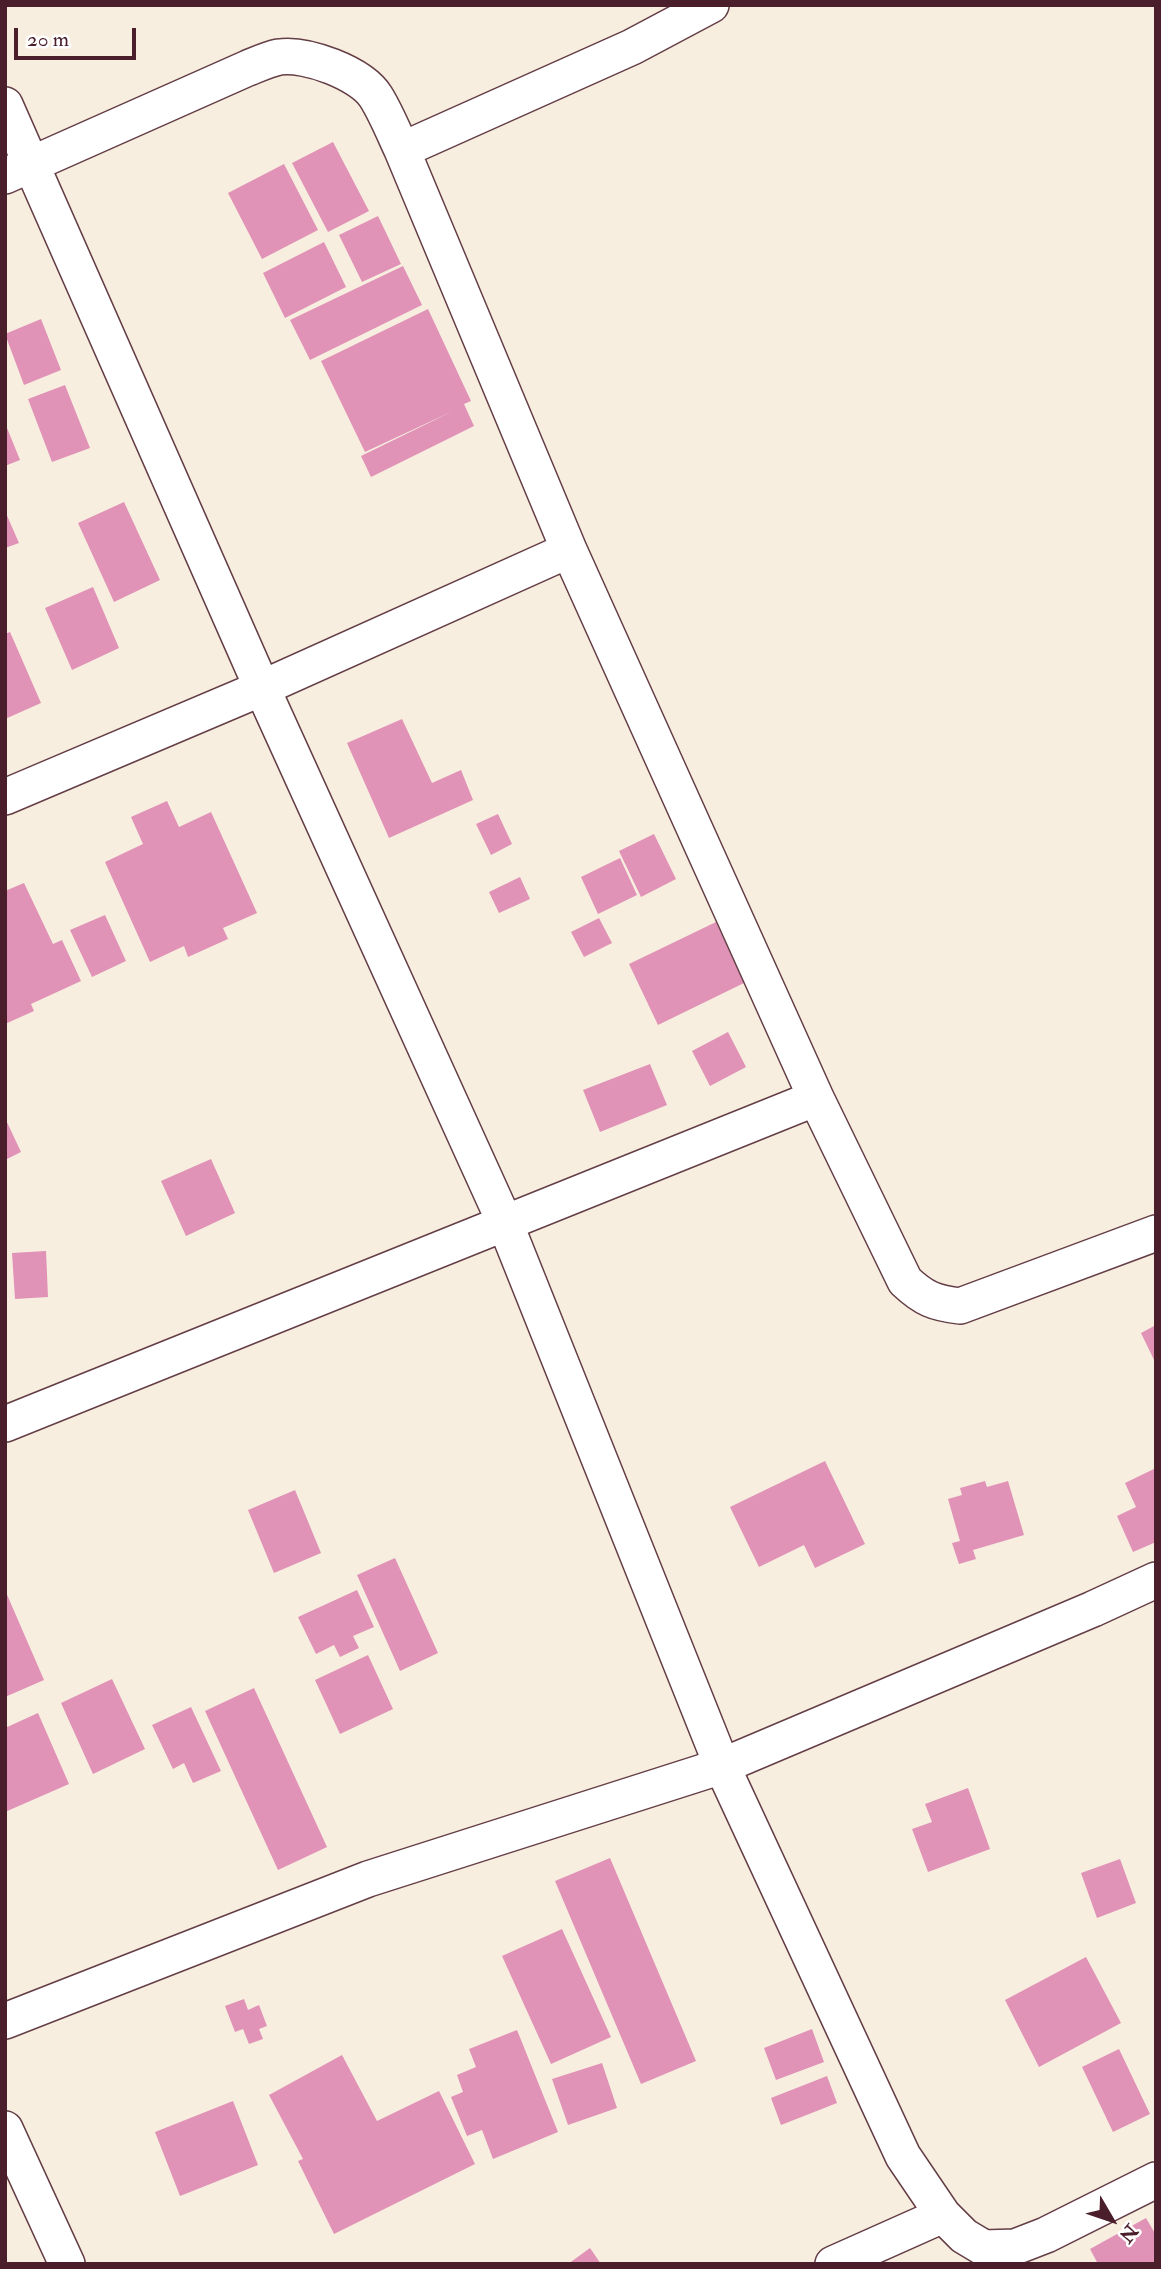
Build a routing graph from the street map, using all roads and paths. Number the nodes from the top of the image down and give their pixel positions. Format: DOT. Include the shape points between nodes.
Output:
graph roads {
  1 [pos="711,5"];
  2 [pos="5,105"];
  3 [pos="402,150"];
  4 [pos="19,170"];
  5 [pos="569,550"];
  6 [pos="262,688"];
  7 [pos="5,797"];
  8 [pos="816,1098"];
  9 [pos="505,1223"];
  10 [pos="1156,1233"];
  11 [pos="5,1424"];
  12 [pos="1156,1580"];
  13 [pos="722,1766"];
  14 [pos="5,2021"];
  15 [pos="5,2129"];
  16 [pos="1156,2180"];
  17 [pos="943,2215"];
  18 [pos="67,2264"];
  19 [pos="832,2264"];
  1 -- 3 [label="street" via="632,47"];
  2 -- 4 [label="street"];
  3 -- 4 [label="street" via="375,94 350,75 306,57 278,57"];
  3 -- 5 [label="street"];
  4 -- 6 [label="street"];
  5 -- 6 [label="street"];
  5 -- 8 [label="street"];
  6 -- 7 [label="street"];
  6 -- 9 [label="street"];
  8 -- 9 [label="street"];
  8 -- 10 [label="street" via="905,1281 937,1304 960,1306"];
  9 -- 11 [label="street"];
  9 -- 13 [label="street"];
  12 -- 13 [label="street"];
  13 -- 14 [label="street" via="368,1879"];
  13 -- 17 [label="street" via="904,2156"];
  15 -- 18 [label="street"];
  16 -- 17 [label="street" via="1016,2248 984,2248"];
  17 -- 19 [label="street"];
}
